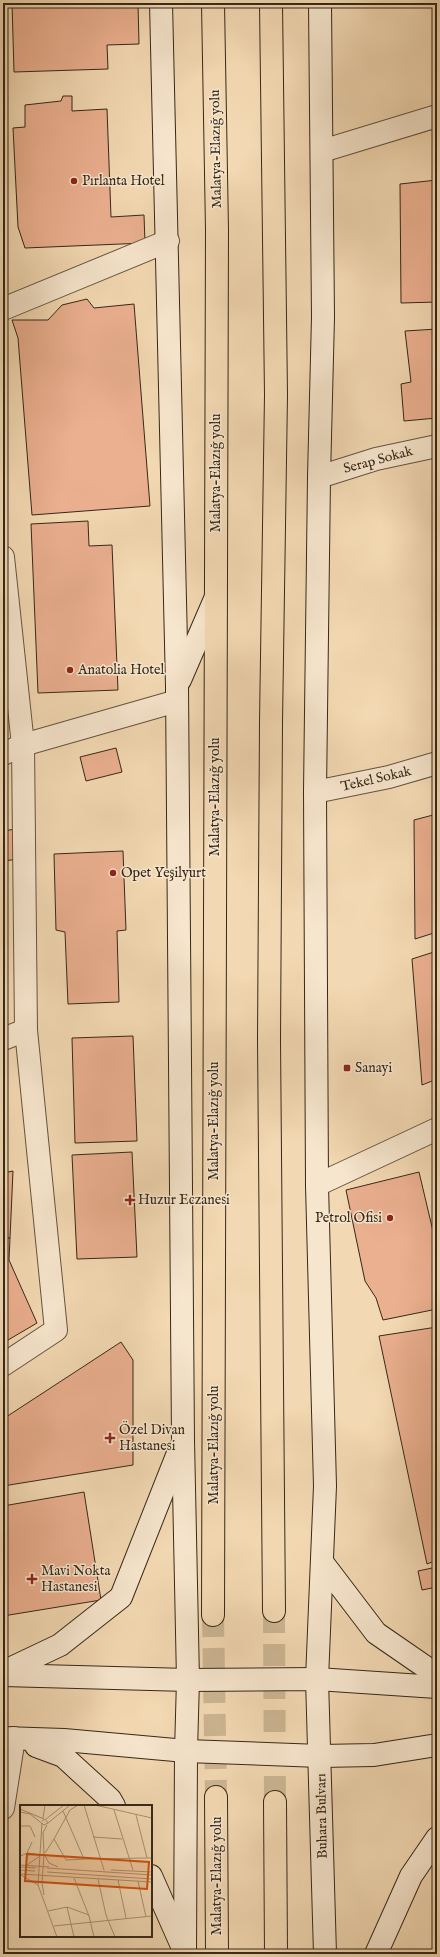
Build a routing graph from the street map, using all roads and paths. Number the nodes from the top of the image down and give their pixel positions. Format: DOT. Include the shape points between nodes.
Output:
graph roads {
  1 [pos="161,3"];
  2 [pos="213,3"];
  3 [pos="271,3"];
  4 [pos="320,3"];
  5 [pos="437,116"];
  6 [pos="322,151"];
  7 [pos="168,241"];
  8 [pos="3,309"];
  9 [pos="437,446"];
  10 [pos="319,477"];
  11 [pos="3,557"];
  12 [pos="215,599"];
  13 [pos="177,693"];
  14 [pos="23,745"];
  15 [pos="3,754"];
  16 [pos="437,763"];
  17 [pos="315,792"];
  18 [pos="26,1030"];
  19 [pos="3,1039"];
  20 [pos="437,1129"];
  21 [pos="317,1185"];
  22 [pos="3,1365"];
  23 [pos="183,1440"];
  24 [pos="322,1562"];
  25 [pos="274,1611"];
  26 [pos="213,1615"];
  27 [pos="3,1672"];
  28 [pos="3,1675"];
  29 [pos="437,1675"];
  30 [pos="317,1679"];
  31 [pos="188,1680"];
  32 [pos="437,1687"];
  33 [pos="8,1738"];
  34 [pos="437,1745"];
  35 [pos="186,1752"];
  36 [pos="320,1756"];
  37 [pos="216,1797"];
  38 [pos="275,1802"];
  39 [pos="113,1805"];
  40 [pos="3,1808"];
  41 [pos="437,1838"];
  42 [pos="152,1878"];
  43 [pos="185,1954"];
  44 [pos="217,1954"];
  45 [pos="276,1954"];
  46 [pos="325,1954"];
  47 [pos="376,1954"];
  1 -- 7 [label="main road"];
  2 -- 12 [label="highway, Malatya-Elazığ yolu" via="217,230"];
  3 -- 25 [label="highway" via="276,394 269,1040"];
  4 -- 6 [label="main road, Buhara Bulvarı"];
  5 -- 6 [label="main road"];
  6 -- 10 [label="main road, Buhara Bulvarı" via="323,317"];
  7 -- 8 [label="main road"];
  7 -- 13 [label="main road"];
  9 -- 10 [label="main road, Serap Sokak" via="376,459"];
  10 -- 17 [label="main road, Buhara Bulvarı"];
  11 -- 14 [label="main road"];
  12 -- 13 [label="main road"];
  12 -- 26 [label="highway, Malatya-Elazığ yolu"];
  13 -- 14 [label="main road"];
  13 -- 23 [label="main road"];
  14 -- 15 [label="main road"];
  14 -- 18 [label="main road"];
  16 -- 17 [label="main road, Tekel Sokak" via="389,777"];
  17 -- 21 [label="main road, Buhara Bulvarı"];
  18 -- 19 [label="main road"];
  18 -- 22 [label="main road" via="56,1330"];
  20 -- 21 [label="main road"];
  21 -- 24 [label="main road, Buhara Bulvarı" via="325,1486"];
  23 -- 27 [label="main road" via="121,1597 60,1645"];
  23 -- 31 [label="main road"];
  24 -- 29 [label="main road" via="376,1633"];
  24 -- 30 [label="main road, Buhara Bulvarı"];
  28 -- 31 [label="main road"];
  30 -- 31 [label="main road"];
  30 -- 32 [label="main road"];
  30 -- 36 [label="main road, Buhara Bulvarı"];
  31 -- 35 [label="main road"];
  33 -- 35 [label="main road" via="64,1740"];
  33 -- 39 [label="main road" via="63,1756"];
  33 -- 40 [label="main road"];
  34 -- 36 [label="main road" via="374,1755"];
  35 -- 36 [label="main road"];
  35 -- 43 [label="main road"];
  36 -- 46 [label="main road, Buhara Bulvarı"];
  37 -- 44 [label="highway, Malatya-Elazığ yolu"];
  38 -- 45 [label="highway"];
  41 -- 47 [label="main road" via="411,1876"];
  42 -- 43 [label="main road"];
}
